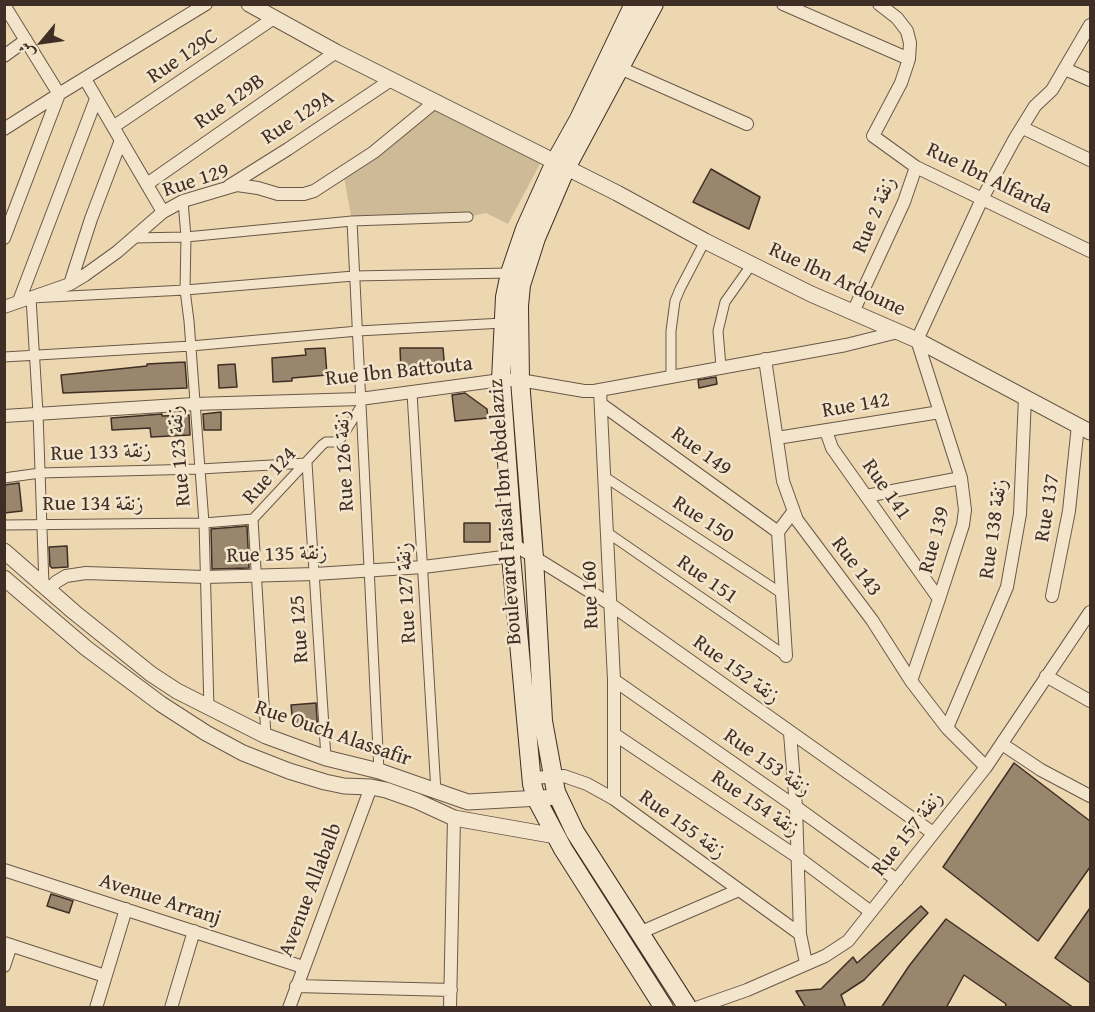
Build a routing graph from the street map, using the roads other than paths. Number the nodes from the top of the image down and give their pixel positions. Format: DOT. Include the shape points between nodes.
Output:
graph roads {
  1 [pos="206,4"];
  2 [pos="634,4"];
  3 [pos="654,4"];
  4 [pos="783,4"];
  5 [pos="879,4"];
  6 [pos="4,5"];
  7 [pos="251,5"];
  8 [pos="274,18"];
  9 [pos="1090,25"];
  10 [pos="26,40"];
  11 [pos="336,52"];
  12 [pos="4,56"];
  13 [pos="909,59"];
  14 [pos="620,68"];
  15 [pos="1065,69"];
  16 [pos="85,79"];
  17 [pos="391,80"];
  18 [pos="1090,80"];
  19 [pos="59,94"];
  20 [pos="96,99"];
  21 [pos="436,101"];
  22 [pos="747,124"];
  23 [pos="113,127"];
  24 [pos="1023,128"];
  25 [pos="5,130"];
  26 [pos="121,140"];
  27 [pos="1090,160"];
  28 [pos="561,165"];
  29 [pos="916,167"];
  30 [pos="147,184"];
  31 [pos="225,188"];
  32 [pos="982,199"];
  33 [pos="183,201"];
  34 [pos="162,212"];
  35 [pos="468,217"];
  36 [pos="352,221"];
  37 [pos="186,237"];
  38 [pos="4,238"];
  39 [pos="132,238"];
  40 [pos="705,241"];
  41 [pos="1090,251"];
  42 [pos="752,264"];
  43 [pos="510,273"];
  44 [pos="354,276"];
  45 [pos="70,284"];
  46 [pos="185,290"];
  47 [pos="25,299"];
  48 [pos="4,307"];
  49 [pos="853,312"];
  50 [pos="503,323"];
  51 [pos="358,331"];
  52 [pos="898,332"];
  53 [pos="917,340"];
  54 [pos="191,346"];
  55 [pos="33,355"];
  56 [pos="4,357"];
  57 [pos="765,359"];
  58 [pos="721,367"];
  59 [pos="671,378"];
  60 [pos="501,380"];
  61 [pos="520,380"];
  62 [pos="600,390"];
  63 [pos="412,393"];
  64 [pos="1025,397"];
  65 [pos="194,404"];
  66 [pos="360,404"];
  67 [pos="601,404"];
  68 [pos="940,412"];
  69 [pos="38,413"];
  70 [pos="4,416"];
  71 [pos="1084,429"];
  72 [pos="826,431"];
  73 [pos="777,438"];
  74 [pos="307,463"];
  75 [pos="200,469"];
  76 [pos="40,473"];
  77 [pos="605,477"];
  78 [pos="4,478"];
  79 [pos="961,478"];
  80 [pos="866,496"];
  81 [pos="793,512"];
  82 [pos="253,519"];
  83 [pos="40,523"];
  84 [pos="204,523"];
  85 [pos="4,525"];
  86 [pos="778,532"];
  87 [pos="608,533"];
  88 [pos="512,550"];
  89 [pos="4,551"];
  90 [pos="534,558"];
  91 [pos="423,567"];
  92 [pos="369,571"];
  93 [pos="315,574"];
  94 [pos="257,576"];
  95 [pos="205,577"];
  96 [pos="4,578"];
  97 [pos="46,588"];
  98 [pos="781,593"];
  99 [pos="1052,596"];
  100 [pos="939,599"];
  101 [pos="610,604"];
  102 [pos="1090,612"];
  103 [pos="786,657"];
  104 [pos="1046,676"];
  105 [pos="614,680"];
  106 [pos="911,681"];
  107 [pos="1090,701"];
  108 [pos="209,709"];
  109 [pos="947,728"];
  110 [pos="790,733"];
  111 [pos="614,734"];
  112 [pos="266,736"];
  113 [pos="1002,744"];
  114 [pos="326,758"];
  115 [pos="986,767"];
  116 [pos="379,771"];
  117 [pos="553,775"];
  118 [pos="531,778"];
  119 [pos="371,787"];
  120 [pos="436,792"];
  121 [pos="1090,796"];
  122 [pos="558,797"];
  123 [pos="536,798"];
  124 [pos="614,799"];
  125 [pos="796,807"];
  126 [pos="454,818"];
  127 [pos="933,833"];
  128 [pos="556,836"];
  129 [pos="796,856"];
  130 [pos="4,870"];
  131 [pos="897,880"];
  132 [pos="739,890"];
  133 [pos="126,909"];
  134 [pos="871,912"];
  135 [pos="194,931"];
  136 [pos="639,933"];
  137 [pos="800,934"];
  138 [pos="8,944"];
  139 [pos="806,963"];
  140 [pos="4,966"];
  141 [pos="303,967"];
  142 [pos="105,976"];
  143 [pos="296,986"];
  144 [pos="451,990"];
  145 [pos="96,1008"];
  146 [pos="171,1008"];
  147 [pos="289,1008"];
  148 [pos="450,1008"];
  149 [pos="664,1008"];
  150 [pos="688,1008"];
  151 [pos="696,1008"];
  1 -- 16 [label="street"];
  2 -- 28 [label="main road, Boulevard Faisal Ibn Abdelaziz"];
  3 -- 14 [label="main road, Boulevard Faisal Ibn Abdelaziz"];
  4 -- 13 [label="street"];
  5 -- 13 [label="street" via="907,32"];
  6 -- 10 [label="street"];
  7 -- 8 [label="street, Rue Ibn Ardoune"];
  8 -- 11 [label="street, Rue Ibn Ardoune"];
  8 -- 23 [label="street, Rue 129C"];
  9 -- 15 [label="street"];
  10 -- 12 [label="street"];
  10 -- 19 [label="street"];
  11 -- 17 [label="street, Rue Ibn Ardoune"];
  11 -- 30 [label="street, Rue 129B"];
  13 -- 29 [label="street, Rue Ibn Alfarda" via="873,136"];
  14 -- 22 [label="street"];
  14 -- 28 [label="main road, Boulevard Faisal Ibn Abdelaziz"];
  15 -- 18 [label="street"];
  15 -- 24 [label="street"];
  16 -- 19 [label="street"];
  16 -- 20 [label="street"];
  17 -- 21 [label="street, Rue Ibn Ardoune"];
  17 -- 31 [label="street, Rue 129A"];
  19 -- 25 [label="street"];
  19 -- 38 [label="street"];
  20 -- 23 [label="street"];
  20 -- 47 [label="street"];
  21 -- 28 [label="street, Rue Ibn Ardoune"];
  21 -- 31 [label="street, Rue 129" via="374,152 314,191 293,195 248,186"];
  23 -- 26 [label="street"];
  24 -- 27 [label="street"];
  24 -- 32 [label="street"];
  26 -- 30 [label="street"];
  26 -- 45 [label="street"];
  28 -- 40 [label="street, Rue Ibn Ardoune"];
  28 -- 43 [label="main road, Boulevard Faisal Ibn Abdelaziz" via="525,229"];
  28 -- 61 [label="main road, Boulevard Faisal Ibn Abdelaziz" via="521,285"];
  29 -- 32 [label="street, Rue Ibn Alfarda"];
  29 -- 49 [label="street, Rue 2 زنقة"];
  30 -- 34 [label="street"];
  31 -- 33 [label="street, Rue 129"];
  32 -- 41 [label="street, Rue Ibn Alfarda"];
  32 -- 53 [label="street"];
  33 -- 34 [label="street, Rue 129"];
  33 -- 37 [label="street, Rue 123 زنقة"];
  34 -- 39 [label="street, Rue 129"];
  35 -- 36 [label="street"];
  36 -- 37 [label="street"];
  36 -- 44 [label="street, Rue 126 زنقة"];
  37 -- 39 [label="street"];
  37 -- 46 [label="street, Rue 123 زنقة"];
  39 -- 45 [label="street, Rue 129" via="100,266"];
  40 -- 42 [label="street, Rue Ibn Ardoune"];
  40 -- 59 [label="street" via="675,301"];
  42 -- 49 [label="street, Rue Ibn Ardoune"];
  42 -- 58 [label="street" via="725,302 718,331"];
  43 -- 44 [label="street"];
  43 -- 50 [label="main road, Boulevard Faisal Ibn Abdelaziz"];
  44 -- 46 [label="street"];
  44 -- 51 [label="street, Rue 126 زنقة"];
  45 -- 47 [label="street, Rue 129"];
  46 -- 47 [label="street"];
  46 -- 54 [label="street, Rue 123 زنقة"];
  47 -- 48 [label="street, Rue 129"];
  47 -- 55 [label="street"];
  49 -- 52 [label="street, Rue Ibn Ardoune"];
  50 -- 51 [label="street"];
  50 -- 60 [label="main road, Boulevard Faisal Ibn Abdelaziz"];
  51 -- 54 [label="street"];
  51 -- 66 [label="street, Rue 126 زنقة"];
  52 -- 53 [label="street, Rue Ibn Ardoune"];
  52 -- 57 [label="street, Rue Ibn Battouta"];
  53 -- 64 [label="street, Rue Ibn Ardoune"];
  53 -- 68 [label="street, Rue 139"];
  54 -- 55 [label="street"];
  54 -- 65 [label="street, Rue 123 زنقة"];
  55 -- 56 [label="street"];
  55 -- 69 [label="street"];
  57 -- 58 [label="street, Rue Ibn Battouta"];
  57 -- 73 [label="street, Rue 143"];
  58 -- 59 [label="street, Rue Ibn Battouta"];
  59 -- 62 [label="street, Rue Ibn Battouta"];
  60 -- 61 [label="street, Rue Ibn Battouta"];
  60 -- 63 [label="street, Rue Ibn Battouta"];
  60 -- 88 [label="main road, Boulevard Faisal Ibn Abdelaziz"];
  61 -- 62 [label="street, Rue Ibn Battouta"];
  61 -- 90 [label="main road, Boulevard Faisal Ibn Abdelaziz"];
  62 -- 67 [label="street, Rue 160"];
  63 -- 66 [label="street, Rue Ibn Battouta"];
  63 -- 91 [label="street, Rue 127 زنقة"];
  64 -- 71 [label="street, Rue Ibn Ardoune"];
  64 -- 109 [label="street, Rue 138 زنقة" via="1020,514 1007,587"];
  65 -- 66 [label="street, Rue Ibn Battouta"];
  65 -- 69 [label="street, Rue Ibn Battouta"];
  65 -- 75 [label="street, Rue 123 زنقة"];
  66 -- 74 [label="street, Rue 124" via="341,438 324,443"];
  66 -- 92 [label="street, Rue 126 زنقة"];
  67 -- 77 [label="street, Rue 160"];
  67 -- 86 [label="street, Rue 149"];
  68 -- 72 [label="street, Rue 142"];
  68 -- 79 [label="street, Rue 139"];
  69 -- 70 [label="street, Rue Ibn Battouta"];
  69 -- 76 [label="street"];
  71 -- 99 [label="street, Rue 137"];
  72 -- 73 [label="street, Rue 142"];
  72 -- 80 [label="street, Rue 141" via="832,448"];
  73 -- 81 [label="street, Rue 143" via="783,481"];
  74 -- 75 [label="street, Rue 133 زنقة"];
  74 -- 82 [label="street, Rue 124"];
  74 -- 93 [label="street, Rue 125"];
  75 -- 76 [label="street, Rue 133 زنقة"];
  75 -- 84 [label="street, Rue 123 زنقة"];
  76 -- 78 [label="street, Rue 133 زنقة"];
  76 -- 83 [label="street"];
  77 -- 87 [label="street, Rue 160"];
  77 -- 98 [label="street, Rue 150"];
  79 -- 80 [label="street"];
  79 -- 100 [label="street, Rue 139" via="965,501 963,525"];
  80 -- 100 [label="street, Rue 141"];
  81 -- 86 [label="street"];
  81 -- 106 [label="street, Rue 143"];
  82 -- 84 [label="street, Rue 134 زنقة"];
  82 -- 94 [label="street, Rue 124"];
  83 -- 84 [label="street, Rue 134 زنقة"];
  83 -- 85 [label="street, Rue 134 زنقة"];
  83 -- 97 [label="street"];
  84 -- 95 [label="street, Rue 123 زنقة"];
  86 -- 98 [label="street"];
  87 -- 101 [label="street, Rue 160"];
  87 -- 103 [label="street, Rue 151"];
  88 -- 90 [label="street, Rue 152 زنقة"];
  88 -- 91 [label="street, Rue 135 زنقة"];
  88 -- 118 [label="main road, Boulevard Faisal Ibn Abdelaziz"];
  89 -- 97 [label="street, Rue Ouch Alassafir"];
  90 -- 101 [label="street, Rue 152 زنقة"];
  90 -- 117 [label="main road, Boulevard Faisal Ibn Abdelaziz" via="543,721"];
  91 -- 92 [label="street, Rue 135 زنقة"];
  91 -- 120 [label="street, Rue 127 زنقة"];
  92 -- 93 [label="street, Rue 135 زنقة"];
  92 -- 116 [label="street, Rue 126 زنقة"];
  93 -- 94 [label="street, Rue 135 زنقة"];
  93 -- 114 [label="street, Rue 125"];
  94 -- 95 [label="street, Rue 135 زنقة"];
  94 -- 112 [label="street, Rue 124"];
  95 -- 97 [label="street, Rue 135 زنقة" via="86,573 66,576"];
  95 -- 108 [label="street, Rue 123 زنقة"];
  96 -- 119 [label="street, Rue Ouch Alassafir" via="87,648 160,704 206,733 288,771 344,786"];
  97 -- 108 [label="street, Rue Ouch Alassafir" via="135,662"];
  98 -- 103 [label="street"];
  100 -- 106 [label="street, Rue 139"];
  101 -- 105 [label="street, Rue 160"];
  101 -- 110 [label="street, Rue 152 زنقة"];
  102 -- 104 [label="street, Rue 157 زنقة"];
  104 -- 107 [label="street"];
  104 -- 113 [label="street, Rue 157 زنقة"];
  105 -- 111 [label="street, Rue 160"];
  105 -- 125 [label="street, Rue 153 زنقة"];
  106 -- 109 [label="street, Rue 143"];
  108 -- 112 [label="street, Rue Ouch Alassafir"];
  109 -- 115 [label="street, Rue 143"];
  110 -- 125 [label="street"];
  110 -- 127 [label="street, Rue 152 زنقة"];
  111 -- 124 [label="street, Rue 160"];
  111 -- 129 [label="street, Rue 154 زنقة"];
  112 -- 114 [label="street, Rue Ouch Alassafir"];
  113 -- 115 [label="street, Rue 157 زنقة"];
  113 -- 121 [label="street"];
  114 -- 116 [label="street, Rue Ouch Alassafir"];
  115 -- 127 [label="street, Rue 157 زنقة"];
  116 -- 120 [label="street, Rue Ouch Alassafir"];
  117 -- 118 [label="street, Rue 155 زنقة"];
  117 -- 122 [label="main road, Boulevard Faisal Ibn Abdelaziz"];
  117 -- 124 [label="street, Rue 155 زنقة" via="587,784"];
  118 -- 123 [label="main road, Boulevard Faisal Ibn Abdelaziz"];
  119 -- 126 [label="street, Rue Ouch Alassafir"];
  119 -- 141 [label="street, Avenue Allabalb"];
  120 -- 123 [label="street, Rue Ouch Alassafir" via="468,802"];
  122 -- 123 [label="street, Rue Ouch Alassafir"];
  122 -- 136 [label="main road, Boulevard Faisal Ibn Abdelaziz" via="575,832"];
  123 -- 128 [label="main road, Boulevard Faisal Ibn Abdelaziz"];
  124 -- 132 [label="street, Rue 155 زنقة"];
  125 -- 129 [label="street"];
  125 -- 131 [label="street, Rue 153 زنقة"];
  126 -- 128 [label="street, Rue Ouch Alassafir"];
  126 -- 144 [label="street"];
  127 -- 131 [label="street, Rue 157 زنقة"];
  128 -- 149 [label="main road, Boulevard Faisal Ibn Abdelaziz"];
  129 -- 134 [label="street, Rue 154 زنقة"];
  129 -- 137 [label="street"];
  130 -- 133 [label="street, Avenue Arranj"];
  131 -- 134 [label="street, Rue 157 زنقة"];
  132 -- 136 [label="street"];
  132 -- 137 [label="street, Rue 155 زنقة"];
  133 -- 135 [label="street, Avenue Arranj"];
  133 -- 142 [label="street"];
  134 -- 139 [label="street, Rue 157 زنقة" via="843,945"];
  135 -- 141 [label="street, Avenue Arranj"];
  135 -- 146 [label="street"];
  136 -- 150 [label="main road, Boulevard Faisal Ibn Abdelaziz"];
  137 -- 139 [label="street"];
  138 -- 140 [label="street"];
  138 -- 142 [label="street"];
  139 -- 151 [label="street, Rue 157 زنقة"];
  141 -- 143 [label="street, Avenue Allabalb"];
  142 -- 145 [label="street"];
  143 -- 144 [label="street"];
  143 -- 147 [label="street, Avenue Allabalb"];
  144 -- 148 [label="street"];
}
